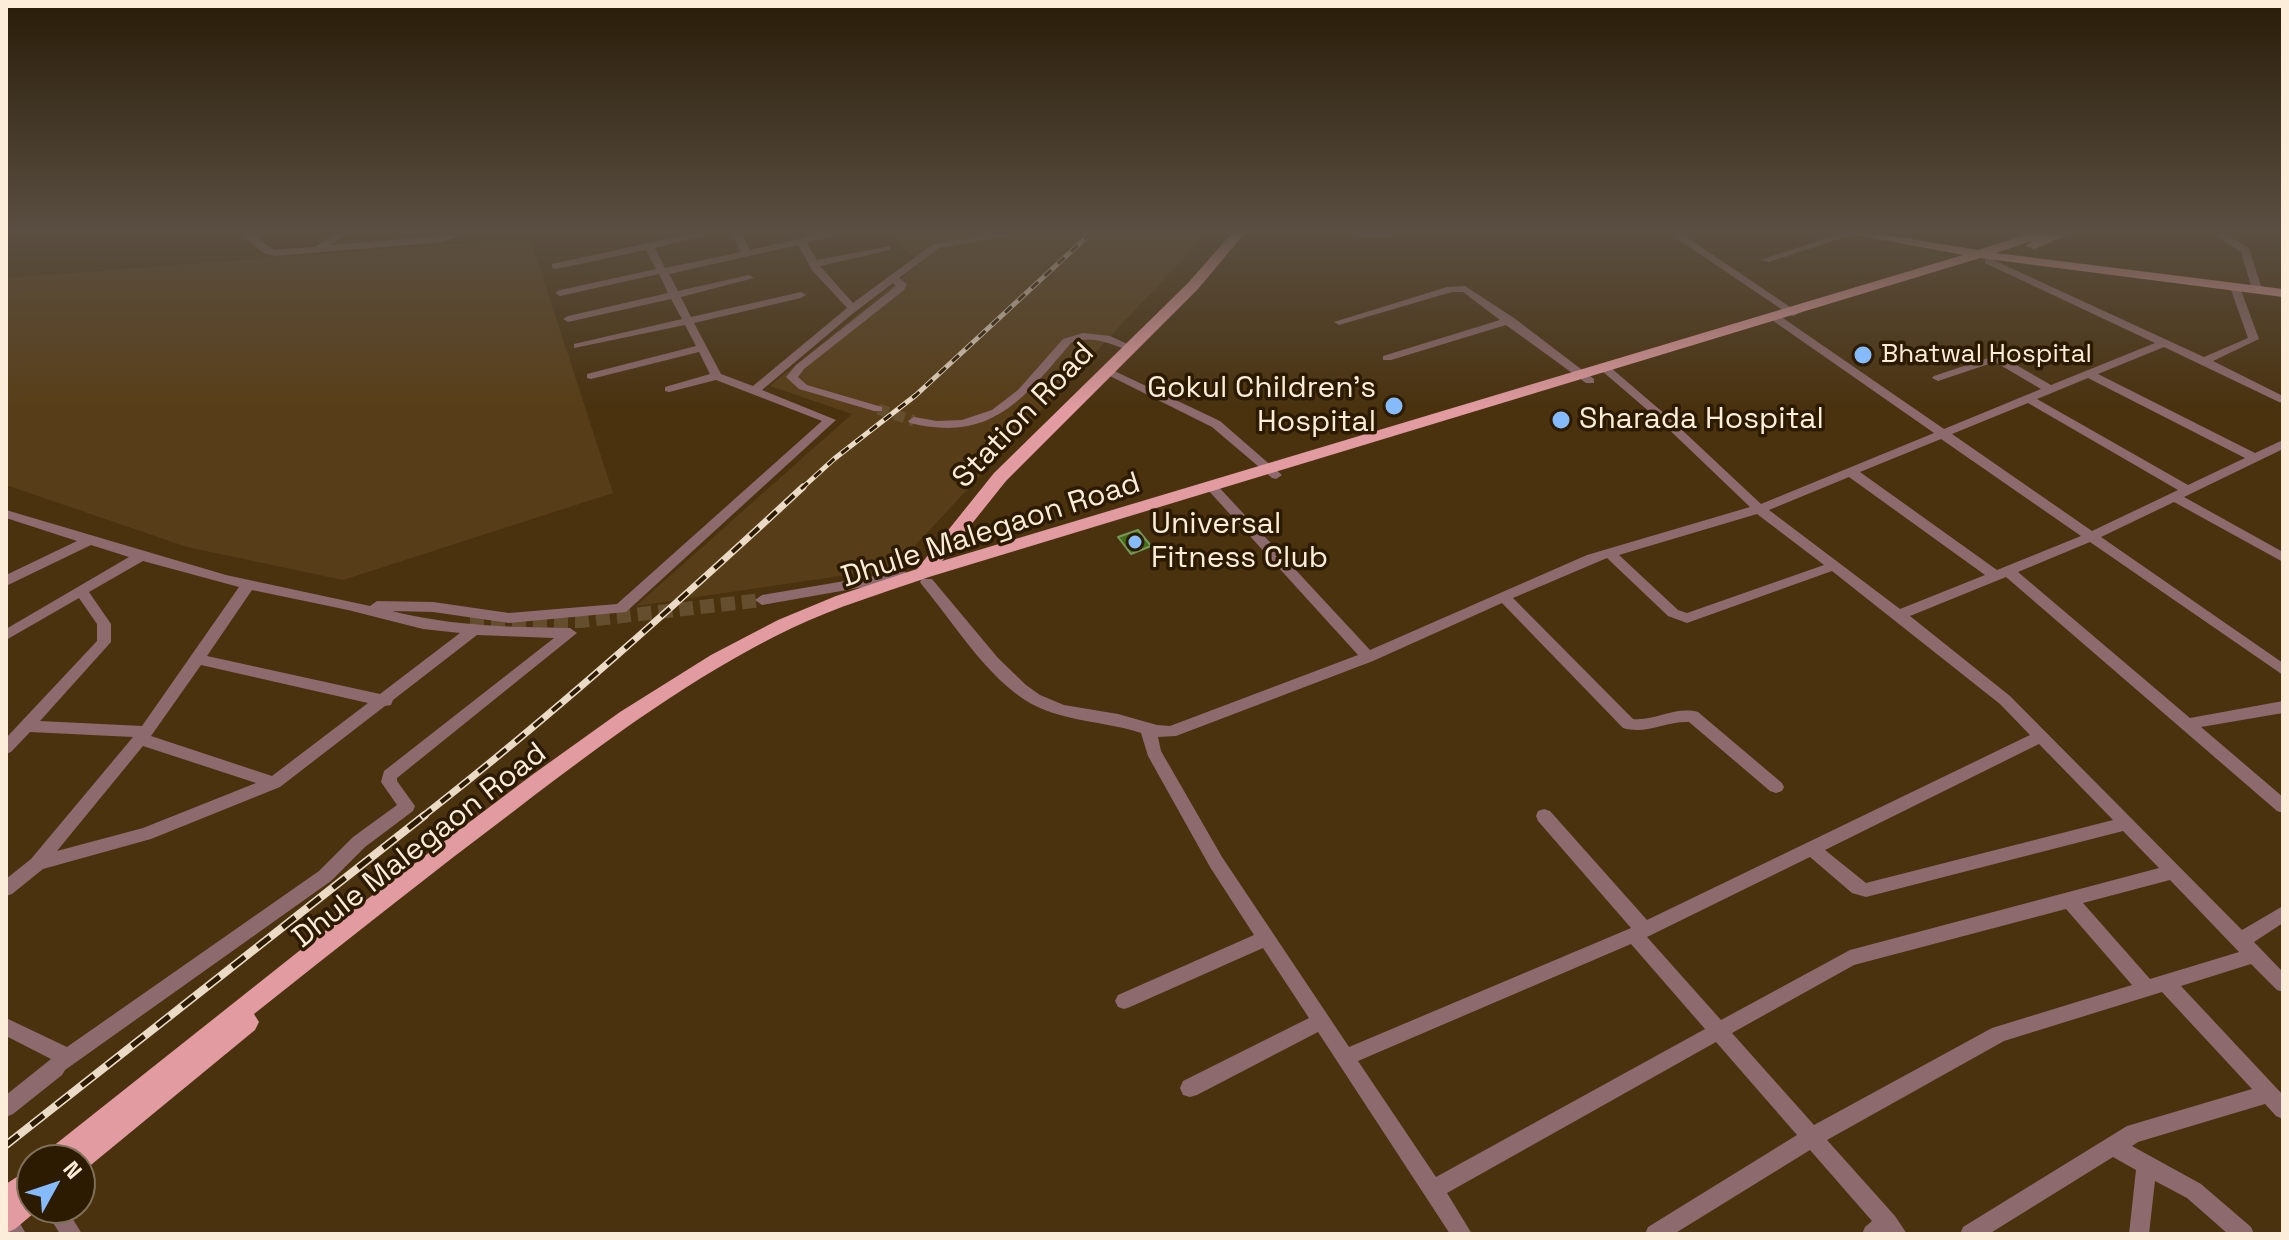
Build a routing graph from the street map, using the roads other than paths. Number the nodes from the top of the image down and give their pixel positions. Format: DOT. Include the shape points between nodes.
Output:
graph roads {
  1 [pos="565,292"];
  2 [pos="673,292"];
  3 [pos="689,292"];
  4 [pos="838,292"];
  5 [pos="876,292"];
  6 [pos="895,292"];
  7 [pos="1177,292"];
  8 [pos="1186,292"];
  9 [pos="1444,292"];
  10 [pos="1472,292"];
  11 [pos="1750,292"];
  12 [pos="1873,292"];
  13 [pos="2065,292"];
  14 [pos="2237,292"];
  15 [pos="560,293"];
  16 [pos="675,295"];
  17 [pos="801,295"];
  18 [pos="1172,304"];
  19 [pos="853,309"];
  20 [pos="1784,318"];
  21 [pos="568,319"];
  22 [pos="1510,320"];
  23 [pos="688,321"];
  24 [pos="1339,322"];
  25 [pos="2164,343"];
  26 [pos="578,346"];
  27 [pos="1129,347"];
  28 [pos="702,348"];
  29 [pos="2018,351"];
  30 [pos="1387,358"];
  31 [pos="1996,358"];
  32 [pos="2204,361"];
  33 [pos="1106,370"];
  34 [pos="1609,372"];
  35 [pos="2089,374"];
  36 [pos="591,376"];
  37 [pos="717,376"];
  38 [pos="1587,378"];
  39 [pos="1938,378"];
  40 [pos="669,389"];
  41 [pos="2051,390"];
  42 [pos="754,391"];
  43 [pos="2029,399"];
  44 [pos="2283,400"];
  45 [pos="878,409"];
  46 [pos="914,421"];
  47 [pos="1941,435"];
  48 [pos="2283,444"];
  49 [pos="2255,458"];
  50 [pos="1274,472"];
  51 [pos="1851,472"];
  52 [pos="1214,490"];
  53 [pos="2180,494"];
  54 [pos="1759,509"];
  55 [pos="6,514"];
  56 [pos="2089,538"];
  57 [pos="90,540"];
  58 [pos="1609,553"];
  59 [pos="141,556"];
  60 [pos="2283,558"];
  61 [pos="1834,566"];
  62 [pos="2002,574"];
  63 [pos="925,577"];
  64 [pos="6,581"];
  65 [pos="249,584"];
  66 [pos="82,592"];
  67 [pos="1504,597"];
  68 [pos="762,600"];
  69 [pos="352,606"];
  70 [pos="1899,615"];
  71 [pos="472,625"];
  72 [pos="6,635"];
  73 [pos="1368,657"];
  74 [pos="198,659"];
  75 [pos="2283,670"];
  76 [pos="386,701"];
  77 [pos="2283,707"];
  78 [pos="2186,724"];
  79 [pos="27,726"];
  80 [pos="1149,732"];
  81 [pos="144,735"];
  82 [pos="2039,737"];
  83 [pos="6,748"];
  84 [pos="274,783"];
  85 [pos="1776,787"];
  86 [pos="2281,801"];
  87 [pos="1544,816"];
  88 [pos="2125,824"];
  89 [pos="1811,848"];
  90 [pos="38,863"];
  91 [pos="2172,872"];
  92 [pos="6,889"];
  93 [pos="2072,900"];
  94 [pos="2283,914"];
  95 [pos="1639,933"];
  96 [pos="1266,938"];
  97 [pos="2247,948"];
  98 [pos="2165,982"];
  99 [pos="2283,984"];
  100 [pos="2146,988"];
  101 [pos="1124,1001"];
  102 [pos="1320,1022"];
  103 [pos="6,1027"];
  104 [pos="1719,1032"];
  105 [pos="1344,1058"];
  106 [pos="60,1063"];
  107 [pos="1190,1088"];
  108 [pos="2276,1102"];
  109 [pos="6,1107"];
  110 [pos="1812,1137"];
  111 [pos="76,1144"];
  112 [pos="96,1145"];
  113 [pos="2112,1146"];
  114 [pos="2147,1165"];
  115 [pos="1433,1190"];
  116 [pos="6,1219"];
  117 [pos="1886,1230"];
  118 [pos="16,1234"];
  119 [pos="1462,1234"];
  120 [pos="1655,1234"];
  121 [pos="1970,1234"];
  122 [pos="2139,1234"];
  123 [pos="2244,1234"];
  1 -- 15 [label="street"];
  2 -- 16 [label="street"];
  3 -- 16 [label="street"];
  4 -- 19 [label="street"];
  5 -- 19 [label="street"];
  6 -- 45 [label="street" via="792,377 803,387"];
  7 -- 18 [label="main road, Station Road"];
  8 -- 18 [label="main road, Station Road"];
  9 -- 24 [label="street"];
  10 -- 22 [label="street"];
  11 -- 20 [label="street"];
  12 -- 20 [label="main road, Dhule Malegaon Road"];
  13 -- 25 [label="street"];
  14 -- 32 [label="street" via="2254,339"];
  16 -- 21 [label="street"];
  16 -- 23 [label="street"];
  17 -- 23 [label="street"];
  18 -- 27 [label="main road, Station Road"];
  19 -- 42 [label="street"];
  20 -- 34 [label="main road, Dhule Malegaon Road"];
  20 -- 47 [label="street"];
  22 -- 30 [label="street"];
  22 -- 38 [label="street"];
  23 -- 26 [label="street"];
  23 -- 28 [label="street"];
  25 -- 32 [label="street"];
  25 -- 35 [label="street"];
  27 -- 33 [label="main road, Station Road"];
  27 -- 46 [label="street" via="1079,335 1067,341 1006,406 952,424"];
  28 -- 36 [label="street"];
  28 -- 37 [label="street"];
  29 -- 31 [label="street"];
  31 -- 39 [label="street"];
  31 -- 41 [label="street"];
  32 -- 44 [label="street"];
  33 -- 50 [label="street" via="1216,424"];
  33 -- 63 [label="main road, Station Road" via="1000,477"];
  34 -- 38 [label="main road, Dhule Malegaon Road"];
  34 -- 54 [label="street"];
  35 -- 41 [label="street"];
  35 -- 49 [label="street"];
  37 -- 40 [label="street"];
  37 -- 42 [label="street"];
  38 -- 50 [label="main road, Dhule Malegaon Road"];
  41 -- 43 [label="street"];
  42 -- 69 [label="street" via="830,420 621,609 509,618 433,607"];
  43 -- 47 [label="street"];
  43 -- 53 [label="street"];
  47 -- 51 [label="street"];
  47 -- 56 [label="street"];
  48 -- 49 [label="street"];
  49 -- 53 [label="street"];
  50 -- 52 [label="main road, Dhule Malegaon Road"];
  51 -- 54 [label="street"];
  51 -- 62 [label="street"];
  52 -- 63 [label="main road, Dhule Malegaon Road"];
  52 -- 73 [label="street"];
  53 -- 56 [label="street"];
  53 -- 60 [label="street"];
  54 -- 58 [label="street"];
  54 -- 61 [label="street"];
  55 -- 57 [label="street"];
  56 -- 62 [label="street"];
  56 -- 75 [label="street"];
  57 -- 59 [label="street"];
  57 -- 64 [label="street"];
  58 -- 61 [label="street" via="1673,613 1687,618"];
  58 -- 67 [label="street"];
  59 -- 65 [label="street"];
  59 -- 66 [label="street"];
  61 -- 70 [label="street"];
  62 -- 70 [label="street"];
  62 -- 78 [label="street"];
  63 -- 68 [label="street"];
  63 -- 80 [label="street" via="1004,672 1034,699"];
  63 -- 111 [label="main road, Dhule Malegaon Road" via="843,599 766,633 658,698 552,770 364,914"];
  63 -- 112 [label="main road, Dhule Malegaon Road" via="753,651 652,713 450,862"];
  65 -- 69 [label="street"];
  65 -- 74 [label="street"];
  66 -- 72 [label="street"];
  66 -- 79 [label="street" via="104,624 104,642"];
  67 -- 73 [label="street"];
  67 -- 85 [label="street" via="1628,724 1639,727 1693,716"];
  69 -- 71 [label="street" via="423,624"];
  70 -- 82 [label="street" via="2005,700"];
  71 -- 76 [label="street"];
  71 -- 106 [label="street" via="570,633 390,775 389,782 407,806 325,876"];
  73 -- 80 [label="street" via="1171,732"];
  74 -- 76 [label="street"];
  74 -- 81 [label="street"];
  76 -- 84 [label="street"];
  77 -- 78 [label="street"];
  78 -- 86 [label="street"];
  79 -- 81 [label="street"];
  79 -- 83 [label="street"];
  80 -- 96 [label="street" via="1153,752"];
  81 -- 84 [label="street"];
  81 -- 90 [label="street"];
  82 -- 88 [label="street"];
  82 -- 89 [label="street"];
  84 -- 90 [label="street" via="145,834"];
  87 -- 95 [label="street"];
  88 -- 89 [label="street" via="1866,890"];
  88 -- 91 [label="street"];
  89 -- 95 [label="street"];
  90 -- 92 [label="street"];
  91 -- 93 [label="street"];
  91 -- 97 [label="street"];
  93 -- 100 [label="street"];
  93 -- 104 [label="street" via="1850,958"];
  94 -- 97 [label="street"];
  95 -- 104 [label="street"];
  95 -- 105 [label="street"];
  96 -- 101 [label="street"];
  96 -- 102 [label="street"];
  97 -- 98 [label="street"];
  97 -- 99 [label="street"];
  98 -- 100 [label="street"];
  98 -- 108 [label="street"];
  100 -- 110 [label="street" via="1999,1034"];
  102 -- 105 [label="street"];
  102 -- 107 [label="street"];
  103 -- 106 [label="street" via="61,1054"];
  104 -- 110 [label="street"];
  104 -- 115 [label="street"];
  105 -- 115 [label="street"];
  106 -- 109 [label="street"];
  108 -- 113 [label="street" via="2134,1133"];
  110 -- 117 [label="street"];
  110 -- 120 [label="street"];
  113 -- 114 [label="street"];
  113 -- 121 [label="street"];
  114 -- 122 [label="street"];
  114 -- 123 [label="street" via="2204,1198"];
  115 -- 119 [label="street"];
  116 -- 118 [label="street"];
}
